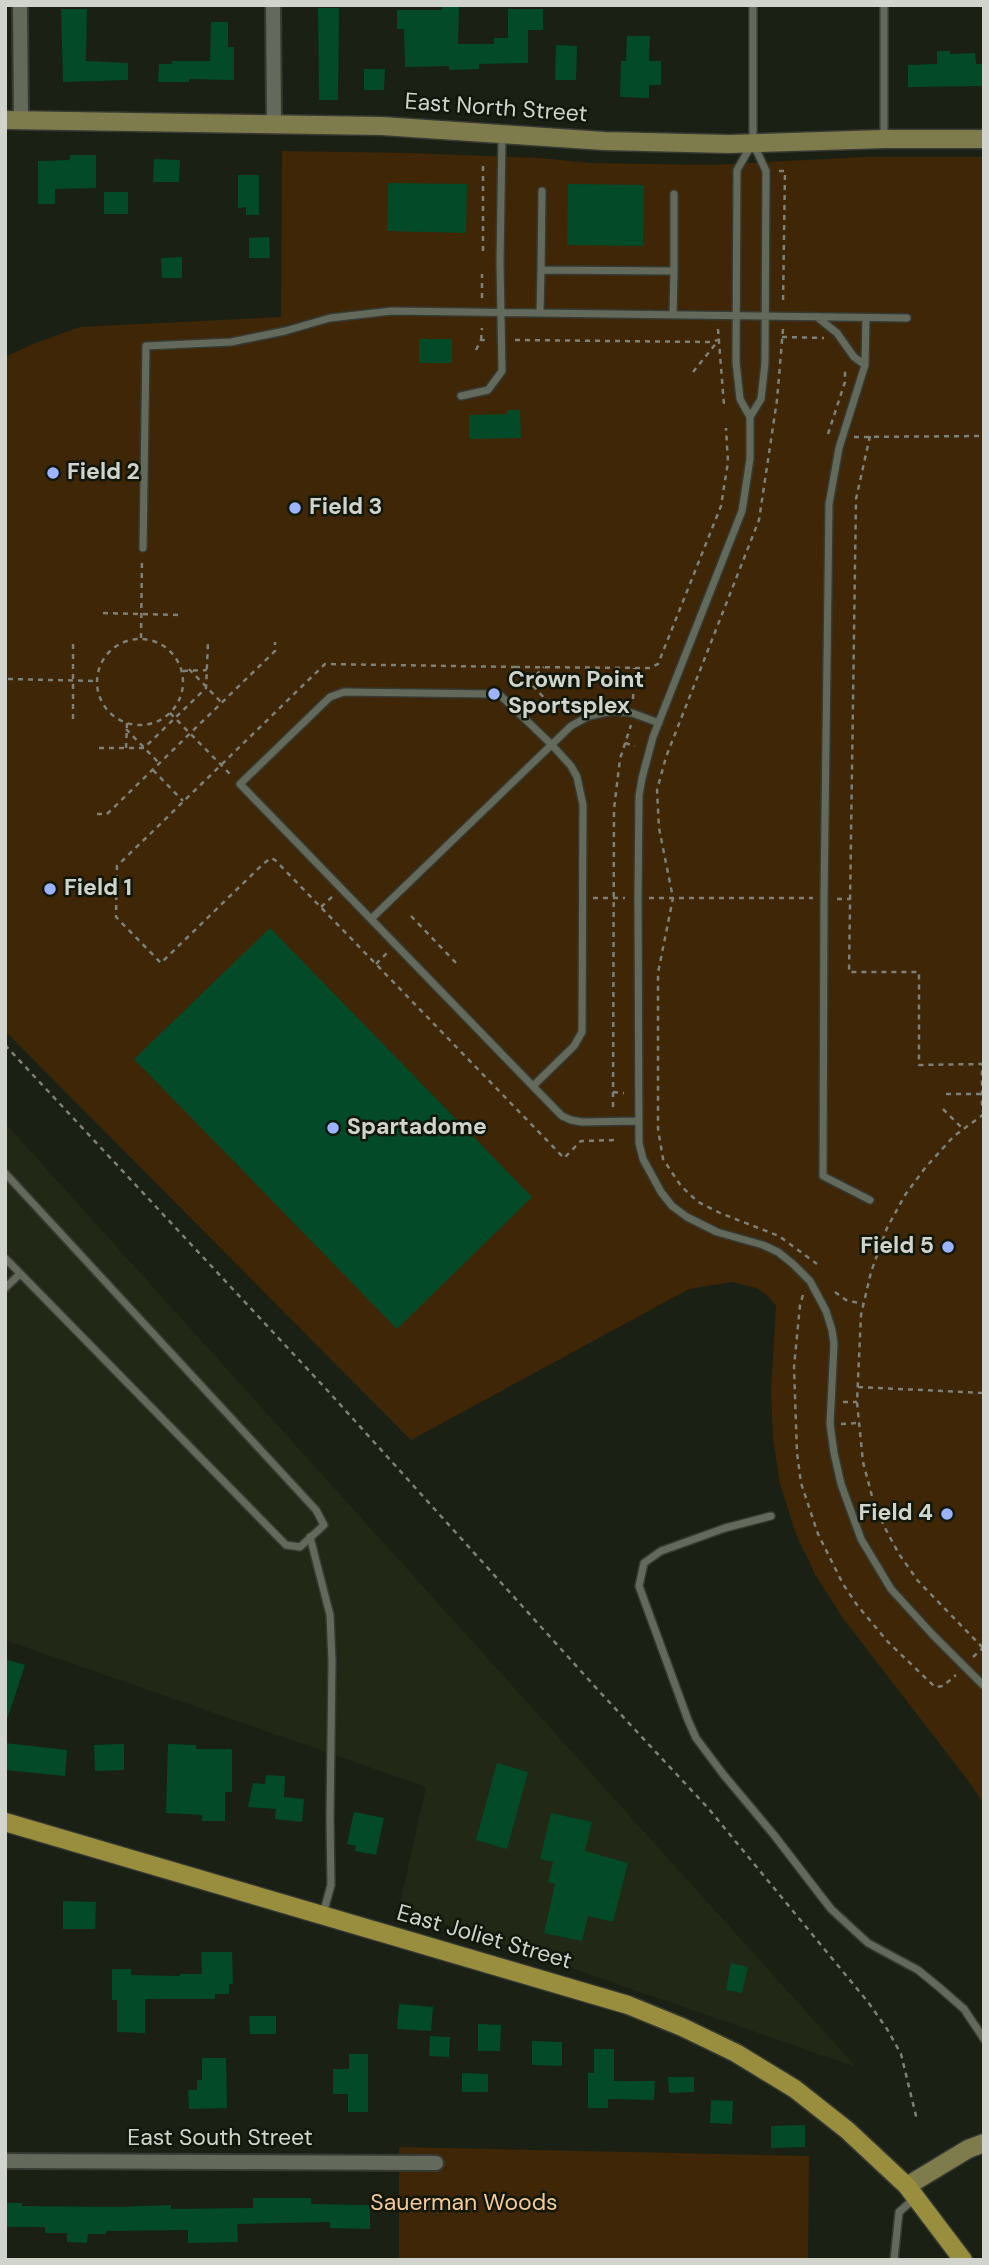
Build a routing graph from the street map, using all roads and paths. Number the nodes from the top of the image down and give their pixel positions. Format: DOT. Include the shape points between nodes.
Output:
graph roads {
  1 [pos="20,5"];
  2 [pos="273,5"];
  3 [pos="753,5"];
  4 [pos="884,5"];
  5 [pos="13,120"];
  6 [pos="274,123"];
  7 [pos="502,135"];
  8 [pos="884,139"];
  9 [pos="984,139"];
  10 [pos="753,144"];
  11 [pos="484,162"];
  12 [pos="779,171"];
  13 [pos="542,191"];
  14 [pos="674,194"];
  15 [pos="483,251"];
  16 [pos="541,270"];
  17 [pos="674,271"];
  18 [pos="482,274"];
  19 [pos="482,298"];
  20 [pos="783,304"];
  21 [pos="500,313"];
  22 [pos="540,313"];
  23 [pos="673,315"];
  24 [pos="737,316"];
  25 [pos="765,316"];
  26 [pos="816,317"];
  27 [pos="866,318"];
  28 [pos="907,318"];
  29 [pos="482,328"];
  30 [pos="718,329"];
  31 [pos="783,329"];
  32 [pos="728,337"];
  33 [pos="775,337"];
  34 [pos="782,337"];
  35 [pos="481,340"];
  36 [pos="488,340"];
  37 [pos="513,340"];
  38 [pos="718,341"];
  39 [pos="831,341"];
  40 [pos="476,350"];
  41 [pos="844,360"];
  42 [pos="865,365"];
  43 [pos="694,372"];
  44 [pos="461,396"];
  45 [pos="724,405"];
  46 [pos="750,416"];
  47 [pos="726,428"];
  48 [pos="828,434"];
  49 [pos="870,436"];
  50 [pos="984,436"];
  51 [pos="854,437"];
  52 [pos="142,548"];
  53 [pos="103,613"];
  54 [pos="142,615"];
  55 [pos="178,615"];
  56 [pos="141,638"];
  57 [pos="73,640"];
  58 [pos="208,642"];
  59 [pos="275,642"];
  60 [pos="515,667"];
  61 [pos="545,667"];
  62 [pos="634,668"];
  63 [pos="189,669"];
  64 [pos="208,670"];
  65 [pos="182,671"];
  66 [pos="8,679"];
  67 [pos="73,680"];
  68 [pos="97,681"];
  69 [pos="529,682"];
  70 [pos="206,688"];
  71 [pos="633,699"];
  72 [pos="222,703"];
  73 [pos="550,704"];
  74 [pos="170,713"];
  75 [pos="175,718"];
  76 [pos="72,719"];
  77 [pos="127,723"];
  78 [pos="659,723"];
  79 [pos="631,725"];
  80 [pos="126,729"];
  81 [pos="190,733"];
  82 [pos="625,743"];
  83 [pos="551,744"];
  84 [pos="635,746"];
  85 [pos="99,748"];
  86 [pos="126,748"];
  87 [pos="144,748"];
  88 [pos="661,755"];
  89 [pos="666,757"];
  90 [pos="159,763"];
  91 [pos="221,765"];
  92 [pos="153,770"];
  93 [pos="240,784"];
  94 [pos="183,801"];
  95 [pos="97,814"];
  96 [pos="341,888"];
  97 [pos="583,897"];
  98 [pos="614,898"];
  99 [pos="638,898"];
  100 [pos="673,898"];
  101 [pos="813,898"];
  102 [pos="834,899"];
  103 [pos="851,899"];
  104 [pos="321,907"];
  105 [pos="411,916"];
  106 [pos="371,919"];
  107 [pos="396,945"];
  108 [pos="376,964"];
  109 [pos="458,965"];
  110 [pos="5,1045"];
  111 [pos="533,1086"];
  112 [pos="613,1092"];
  113 [pos="651,1092"];
  114 [pos="658,1092"];
  115 [pos="624,1093"];
  116 [pos="982,1093"];
  117 [pos="946,1094"];
  118 [pos="613,1107"];
  119 [pos="943,1109"];
  120 [pos="984,1114"];
  121 [pos="637,1121"];
  122 [pos="963,1129"];
  123 [pos="616,1140"];
  124 [pos="5,1173"];
  125 [pos="870,1200"];
  126 [pos="5,1258"];
  127 [pos="817,1264"];
  128 [pos="20,1274"];
  129 [pos="5,1288"];
  130 [pos="835,1292"];
  131 [pos="803,1295"];
  132 [pos="863,1304"];
  133 [pos="858,1387"];
  134 [pos="984,1393"];
  135 [pos="840,1402"];
  136 [pos="858,1402"];
  137 [pos="858,1423"];
  138 [pos="841,1424"];
  139 [pos="771,1516"];
  140 [pos="310,1537"];
  141 [pos="983,1648"];
  142 [pos="971,1659"];
  143 [pos="956,1675"];
  144 [pos="984,1686"];
  145 [pos="5,1822"];
  146 [pos="322,1915"];
  147 [pos="984,2039"];
  148 [pos="917,2120"];
  149 [pos="984,2143"];
  150 [pos="5,2161"];
  151 [pos="436,2163"];
  152 [pos="911,2192"];
  153 [pos="894,2260"];
  154 [pos="963,2260"];
  1 -- 5 [label="street"];
  2 -- 6 [label="street"];
  3 -- 10 [label="lane"];
  4 -- 8 [label="lane"];
  5 -- 6 [label="street, East North Street"];
  6 -- 7 [label="street, East North Street"];
  7 -- 10 [label="street, East North Street"];
  7 -- 21 [label="lane"];
  8 -- 9 [label="street, East North Street"];
  8 -- 10 [label="street, East North Street"];
  10 -- 24 [label="lane" via="737,170"];
  10 -- 25 [label="lane" via="766,171"];
  11 -- 15 [label="path"];
  12 -- 20 [label="path" via="785,171"];
  13 -- 16 [label="lane"];
  14 -- 17 [label="lane"];
  16 -- 17 [label="lane"];
  16 -- 22 [label="lane"];
  17 -- 23 [label="lane"];
  18 -- 19 [label="path"];
  21 -- 22 [label="lane"];
  21 -- 44 [label="lane" via="502,371 488,390"];
  21 -- 52 [label="lane" via="392,311 330,318 231,342 146,346"];
  22 -- 23 [label="lane"];
  23 -- 24 [label="lane"];
  24 -- 25 [label="lane"];
  24 -- 46 [label="lane" via="740,399"];
  25 -- 26 [label="lane"];
  25 -- 46 [label="lane" via="761,399"];
  26 -- 27 [label="lane"];
  26 -- 42 [label="lane"];
  27 -- 28 [label="lane"];
  27 -- 42 [label="lane"];
  29 -- 35 [label="path"];
  30 -- 38 [label="path"];
  31 -- 34 [label="path"];
  32 -- 38 [label="path"];
  33 -- 34 [label="path"];
  34 -- 39 [label="path"];
  34 -- 89 [label="path" via="759,520"];
  35 -- 36 [label="path"];
  35 -- 40 [label="path"];
  37 -- 38 [label="path"];
  38 -- 43 [label="path"];
  38 -- 45 [label="path"];
  41 -- 48 [label="path" via="845,382"];
  42 -- 125 [label="lane" via="839,448 829,504 823,1176"];
  46 -- 78 [label="lane" via="750,458 742,511"];
  47 -- 62 [label="path" via="727,475 712,530 660,662 652,668"];
  49 -- 50 [label="path"];
  49 -- 51 [label="path"];
  49 -- 103 [label="path" via="856,499"];
  52 -- 54 [label="path"];
  53 -- 54 [label="path"];
  54 -- 55 [label="path"];
  54 -- 56 [label="path"];
  56 -- 65 [label="path" via="164,645"];
  56 -- 68 [label="path" via="110,650 99,667"];
  57 -- 67 [label="path"];
  58 -- 64 [label="path"];
  59 -- 72 [label="path" via="275,651"];
  60 -- 61 [label="path"];
  60 -- 69 [label="path"];
  60 -- 91 [label="path" via="325,664"];
  61 -- 62 [label="path"];
  61 -- 69 [label="path"];
  62 -- 71 [label="path"];
  63 -- 64 [label="path"];
  63 -- 65 [label="path"];
  63 -- 70 [label="path"];
  64 -- 70 [label="path"];
  65 -- 74 [label="path" via="181,696"];
  66 -- 67 [label="path"];
  67 -- 68 [label="path"];
  67 -- 76 [label="path"];
  68 -- 77 [label="path" via="103,704"];
  69 -- 73 [label="path"];
  70 -- 72 [label="path"];
  70 -- 75 [label="path"];
  72 -- 81 [label="path"];
  74 -- 75 [label="path"];
  74 -- 77 [label="path" via="153,723"];
  75 -- 81 [label="path"];
  75 -- 87 [label="path"];
  77 -- 80 [label="path"];
  78 -- 83 [label="lane" via="632,713 602,713 580,720"];
  78 -- 99 [label="lane" via="639,796"];
  79 -- 82 [label="path"];
  80 -- 86 [label="path"];
  80 -- 87 [label="path"];
  81 -- 90 [label="path"];
  81 -- 91 [label="path"];
  82 -- 84 [label="path"];
  82 -- 98 [label="path" via="615,791"];
  83 -- 93 [label="lane" via="493,694 344,692 330,697"];
  83 -- 97 [label="lane" via="571,766 580,786"];
  83 -- 106 [label="lane"];
  85 -- 86 [label="path"];
  86 -- 87 [label="path"];
  87 -- 90 [label="path"];
  88 -- 89 [label="path"];
  89 -- 100 [label="path" via="657,790 657,814"];
  90 -- 92 [label="path"];
  91 -- 93 [label="path"];
  91 -- 94 [label="path"];
  92 -- 94 [label="path"];
  92 -- 95 [label="path" via="107,814"];
  93 -- 96 [label="lane"];
  94 -- 104 [label="path" via="117,866 116,917 161,963 271,858"];
  96 -- 104 [label="path"];
  96 -- 106 [label="lane"];
  97 -- 98 [label="path"];
  97 -- 111 [label="lane" via="582,1032"];
  98 -- 99 [label="path"];
  98 -- 112 [label="path"];
  99 -- 100 [label="path"];
  99 -- 121 [label="lane"];
  100 -- 101 [label="path"];
  100 -- 114 [label="path" via="658,973"];
  102 -- 103 [label="path"];
  103 -- 116 [label="path" via="849,972 919,972 919,1065 982,1064"];
  104 -- 108 [label="path"];
  105 -- 109 [label="path"];
  106 -- 107 [label="lane"];
  107 -- 108 [label="path"];
  107 -- 111 [label="lane"];
  108 -- 123 [label="path" via="564,1158 581,1141"];
  110 -- 148 [label="path" via="708,1808 869,2001 901,2054"];
  111 -- 121 [label="lane" via="571,1120"];
  112 -- 115 [label="path"];
  112 -- 118 [label="path"];
  113 -- 114 [label="path"];
  114 -- 127 [label="path" via="661,1151 681,1186 708,1208 779,1236"];
  116 -- 117 [label="path"];
  116 -- 120 [label="path"];
  119 -- 122 [label="path"];
  120 -- 122 [label="path"];
  121 -- 144 [label="lane" via="643,1159 672,1206 701,1226 778,1252 810,1281 832,1330 830,1424 841,1484 857,1530 891,1589"];
  122 -- 132 [label="path" via="931,1160 899,1204 876,1256"];
  124 -- 140 [label="lane" via="316,1510 324,1525"];
  126 -- 128 [label="lane"];
  128 -- 129 [label="lane"];
  128 -- 140 [label="lane" via="286,1545 300,1547"];
  130 -- 132 [label="path"];
  131 -- 143 [label="path" via="794,1367 797,1452 801,1483 818,1534 843,1584 888,1642 935,1687"];
  132 -- 133 [label="path"];
  133 -- 134 [label="path"];
  133 -- 136 [label="path"];
  135 -- 136 [label="path"];
  136 -- 137 [label="path"];
  137 -- 138 [label="path"];
  137 -- 141 [label="path" via="869,1485 892,1541 928,1593"];
  139 -- 147 [label="lane" via="661,1551 644,1563 639,1586 688,1720 723,1774 831,1909 869,1943 940,1988 964,2009"];
  140 -- 146 [label="lane" via="330,1615 332,1661 331,1885"];
  141 -- 142 [label="path"];
  145 -- 146 [label="main road, East Joliet Street"];
  146 -- 152 [label="main road, East Joliet Street" via="628,2006 682,2027 795,2089"];
  149 -- 152 [label="street" via="968,2149"];
  150 -- 151 [label="street, East South Street"];
  152 -- 153 [label="lane" via="899,2212"];
  152 -- 154 [label="main road, East Joliet Street"];
}
